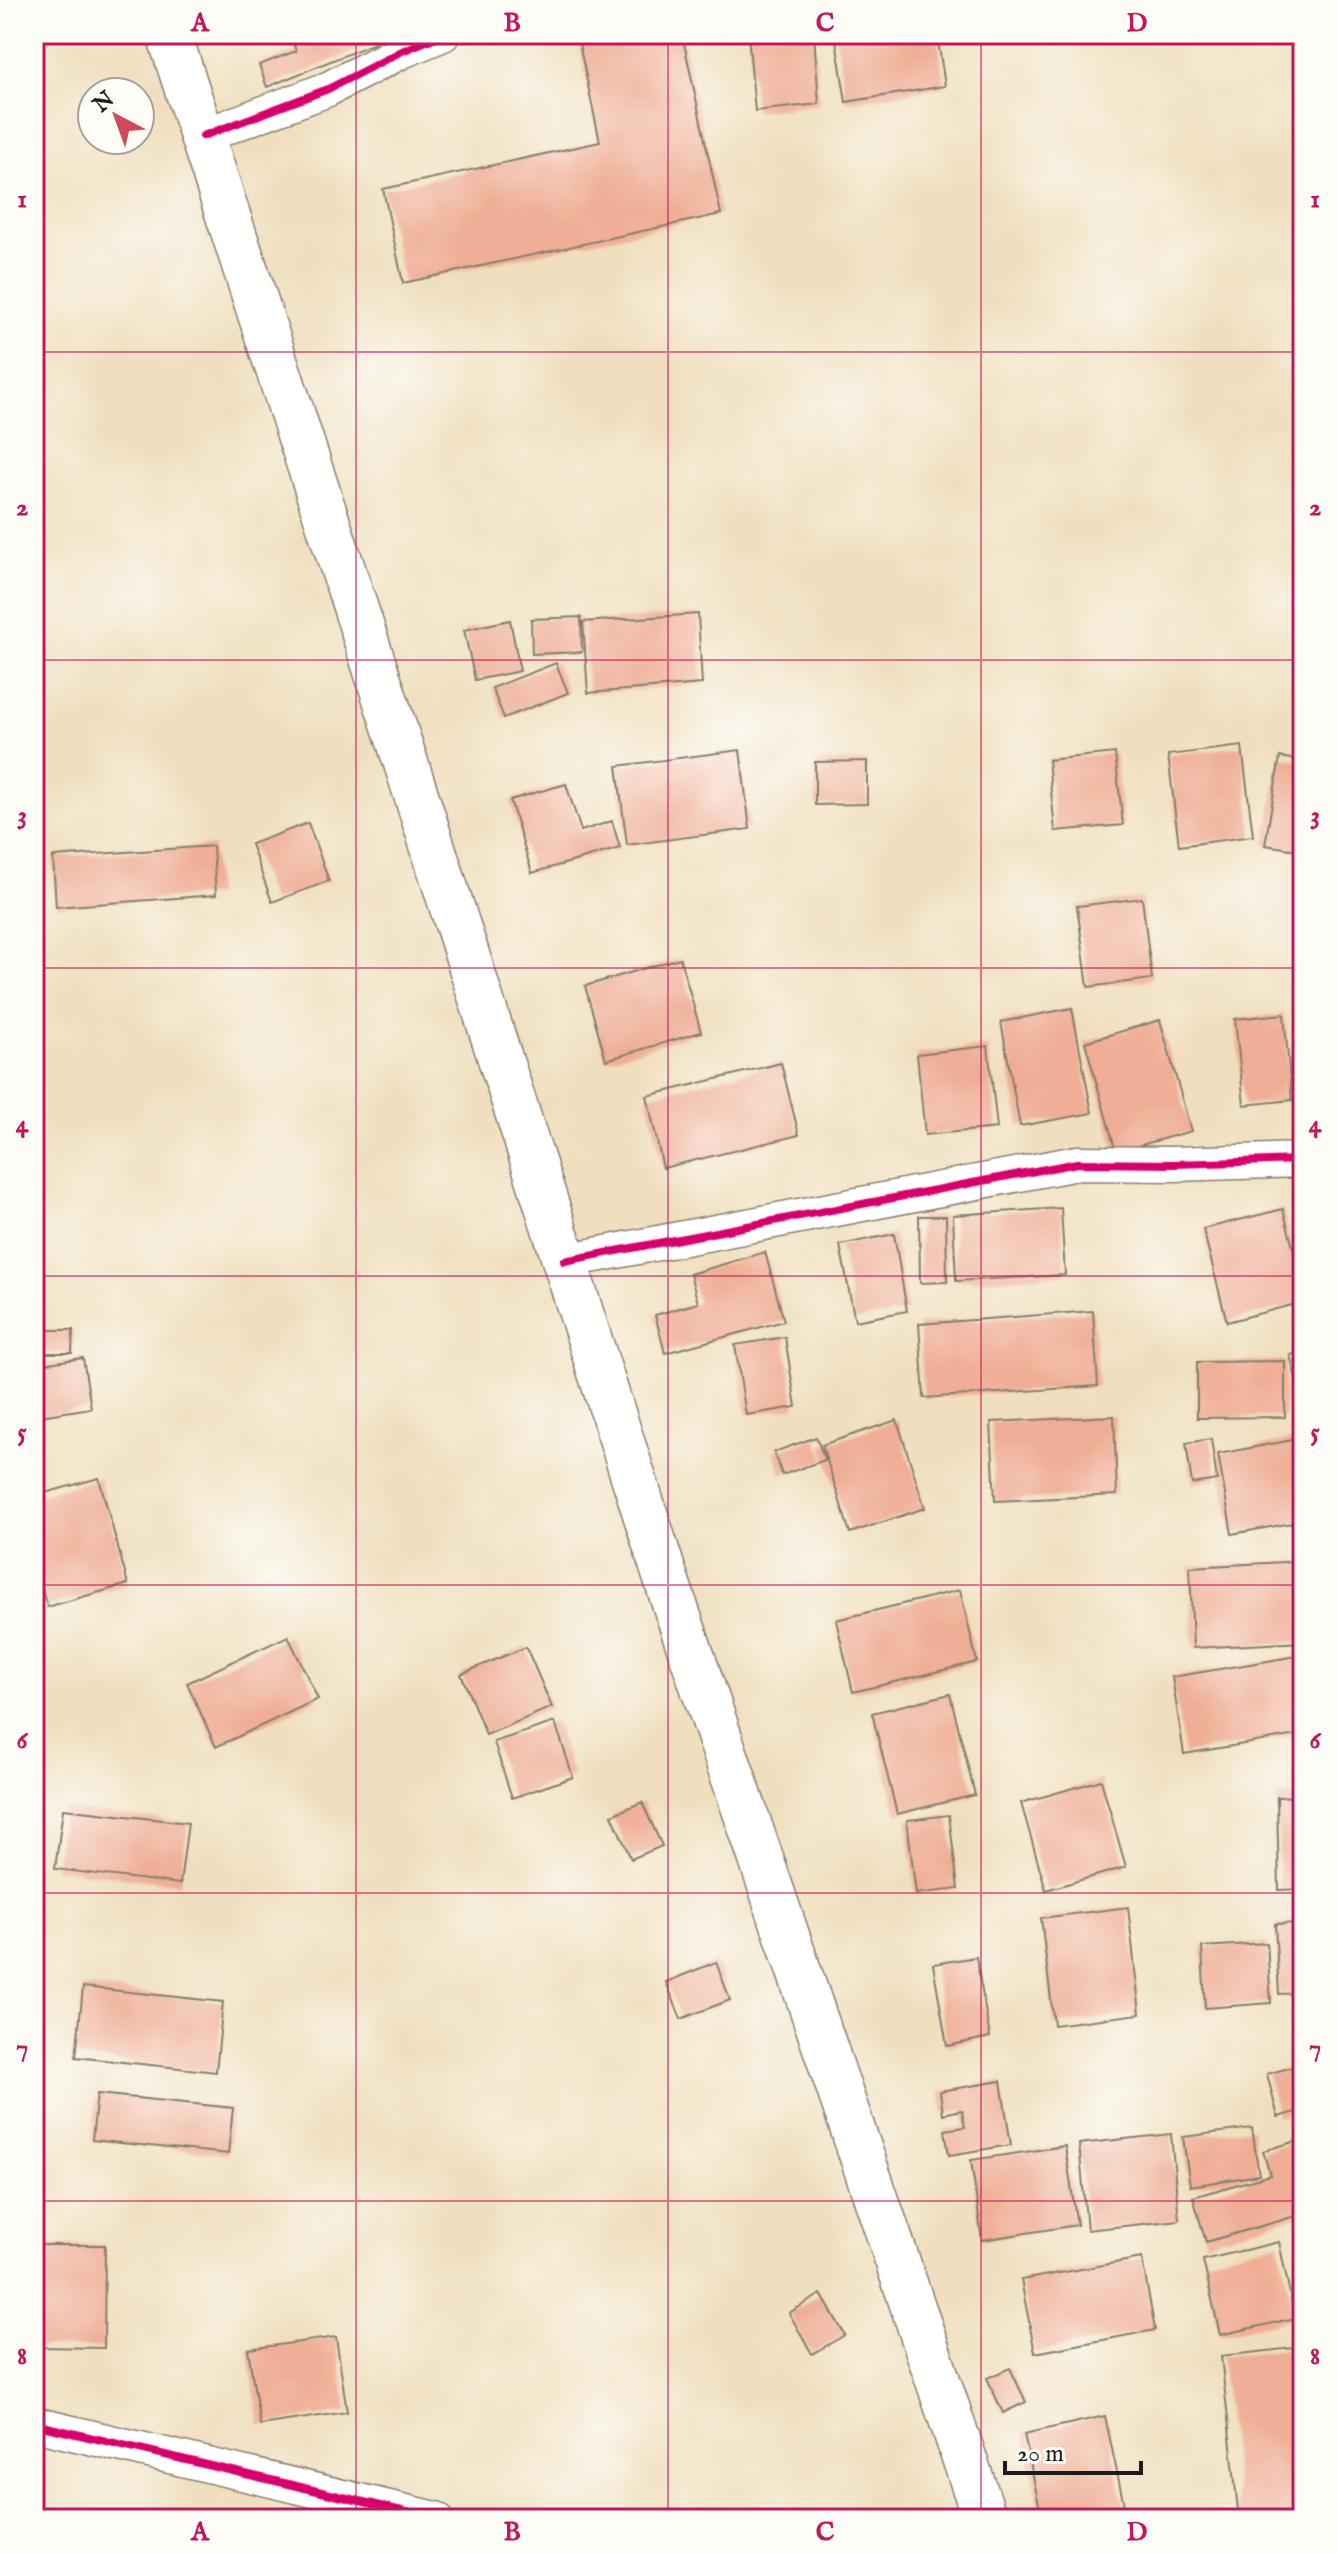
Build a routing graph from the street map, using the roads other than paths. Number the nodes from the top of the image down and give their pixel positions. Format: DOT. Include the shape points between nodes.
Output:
graph roads {
  1 [pos="169,34"];
  2 [pos="443,34"];
  3 [pos="203,136"];
  4 [pos="1303,1160"];
  5 [pos="564,1261"];
  6 [pos="34,2424"];
  7 [pos="436,2519"];
  8 [pos="985,2519"];
  1 -- 3 [label="main road"];
  2 -- 3 [label="street" via="328,89"];
  3 -- 5 [label="main road"];
  4 -- 5 [label="street" via="1077,1163"];
  5 -- 8 [label="main road" via="669,1588"];
  6 -- 7 [label="street"];
}
